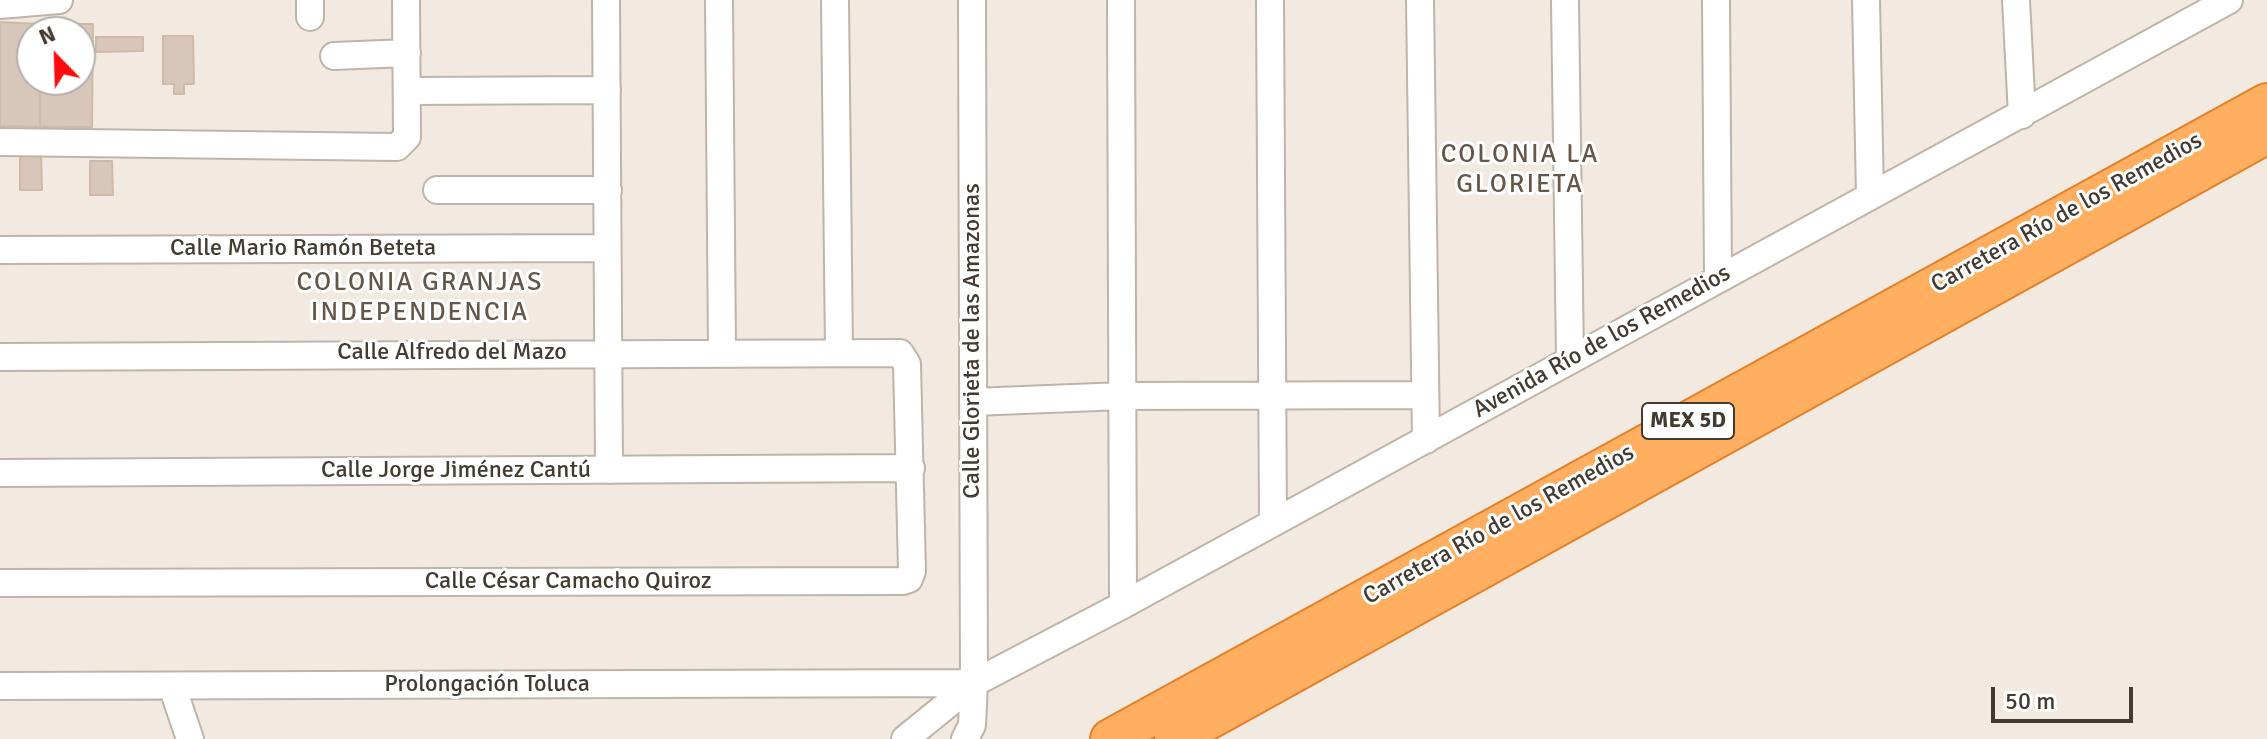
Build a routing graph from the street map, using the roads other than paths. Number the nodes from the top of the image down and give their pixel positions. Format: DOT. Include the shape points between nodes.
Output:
graph roads {
  1 [pos="59,0"];
  2 [pos="406,0"];
  3 [pos="606,0"];
  4 [pos="719,0"];
  5 [pos="835,0"];
  6 [pos="972,0"];
  7 [pos="1121,0"];
  8 [pos="1270,0"];
  9 [pos="1420,0"];
  10 [pos="1565,0"];
  11 [pos="1716,0"];
  12 [pos="1866,0"];
  13 [pos="2016,0"];
  14 [pos="2229,0"];
  15 [pos="0,5"];
  16 [pos="407,53"];
  17 [pos="334,56"];
  18 [pos="607,90"];
  19 [pos="407,91"];
  20 [pos="2267,103"];
  21 [pos="2022,115"];
  22 [pos="2267,134"];
  23 [pos="0,142"];
  24 [pos="437,190"];
  25 [pos="608,190"];
  26 [pos="1870,195"];
  27 [pos="607,248"];
  28 [pos="0,250"];
  29 [pos="1718,277"];
  30 [pos="722,351"];
  31 [pos="839,351"];
  32 [pos="607,352"];
  33 [pos="904,355"];
  34 [pos="0,357"];
  35 [pos="1570,359"];
  36 [pos="1423,395"];
  37 [pos="1123,396"];
  38 [pos="1274,397"];
  39 [pos="973,402"];
  40 [pos="1426,440"];
  41 [pos="911,468"];
  42 [pos="609,470"];
  43 [pos="0,473"];
  44 [pos="1273,522"];
  45 [pos="0,583"];
  46 [pos="1123,605"];
  47 [pos="974,683"];
  48 [pos="0,686"];
  49 [pos="172,686"];
  50 [pos="190,739"];
  51 [pos="905,739"];
  52 [pos="965,739"];
  53 [pos="1110,739"];
  54 [pos="1174,739"];
  1 -- 15 [label="street"];
  2 -- 16 [label="street"];
  3 -- 18 [label="street"];
  4 -- 30 [label="street"];
  5 -- 31 [label="street"];
  6 -- 39 [label="street, Calle Glorieta de las Amazonas"];
  7 -- 37 [label="street"];
  8 -- 38 [label="street"];
  9 -- 36 [label="street"];
  10 -- 35 [label="street"];
  11 -- 29 [label="street"];
  12 -- 26 [label="street"];
  13 -- 21 [label="street"];
  14 -- 21 [label="street, Avenida Río de los Remedios"];
  16 -- 17 [label="street"];
  16 -- 19 [label="street"];
  18 -- 19 [label="street"];
  18 -- 25 [label="street"];
  19 -- 23 [label="street" via="406,142 392,148"];
  20 -- 53 [label="highway, Carretera Río de los Remedios / MEX 5D"];
  21 -- 26 [label="street, Avenida Río de los Remedios"];
  22 -- 54 [label="highway, Carretera Río de los Remedios / MEX 5D"];
  24 -- 25 [label="street"];
  25 -- 27 [label="street"];
  26 -- 29 [label="street, Avenida Río de los Remedios"];
  27 -- 28 [label="street, Calle Mario Ramón Beteta"];
  27 -- 32 [label="street"];
  29 -- 35 [label="street, Avenida Río de los Remedios"];
  30 -- 31 [label="street, Calle Alfredo del Mazo"];
  30 -- 32 [label="street, Calle Alfredo del Mazo"];
  31 -- 33 [label="street, Calle Alfredo del Mazo"];
  32 -- 34 [label="street, Calle Alfredo del Mazo"];
  32 -- 42 [label="street"];
  33 -- 41 [label="street, Calle César Camacho Quiroz"];
  35 -- 40 [label="street, Avenida Río de los Remedios"];
  36 -- 38 [label="street"];
  36 -- 40 [label="street"];
  37 -- 38 [label="street"];
  37 -- 39 [label="street"];
  37 -- 46 [label="street"];
  38 -- 44 [label="street"];
  39 -- 47 [label="street, Calle Glorieta de las Amazonas"];
  40 -- 44 [label="street, Avenida Río de los Remedios"];
  41 -- 42 [label="street, Calle Jorge Jiménez Cantú"];
  41 -- 45 [label="street, Calle César Camacho Quiroz" via="912,571 903,581"];
  42 -- 43 [label="street, Calle Jorge Jiménez Cantú"];
  44 -- 46 [label="street, Avenida Río de los Remedios"];
  46 -- 47 [label="street, Avenida Río de los Remedios"];
  47 -- 49 [label="street, Prolongación Toluca"];
  47 -- 51 [label="street, Avenida Río de los Remedios"];
  47 -- 52 [label="street, Calle Glorieta de las Amazonas" via="972,725"];
  48 -- 49 [label="street, Prolongación Toluca"];
  49 -- 50 [label="street"];
}
